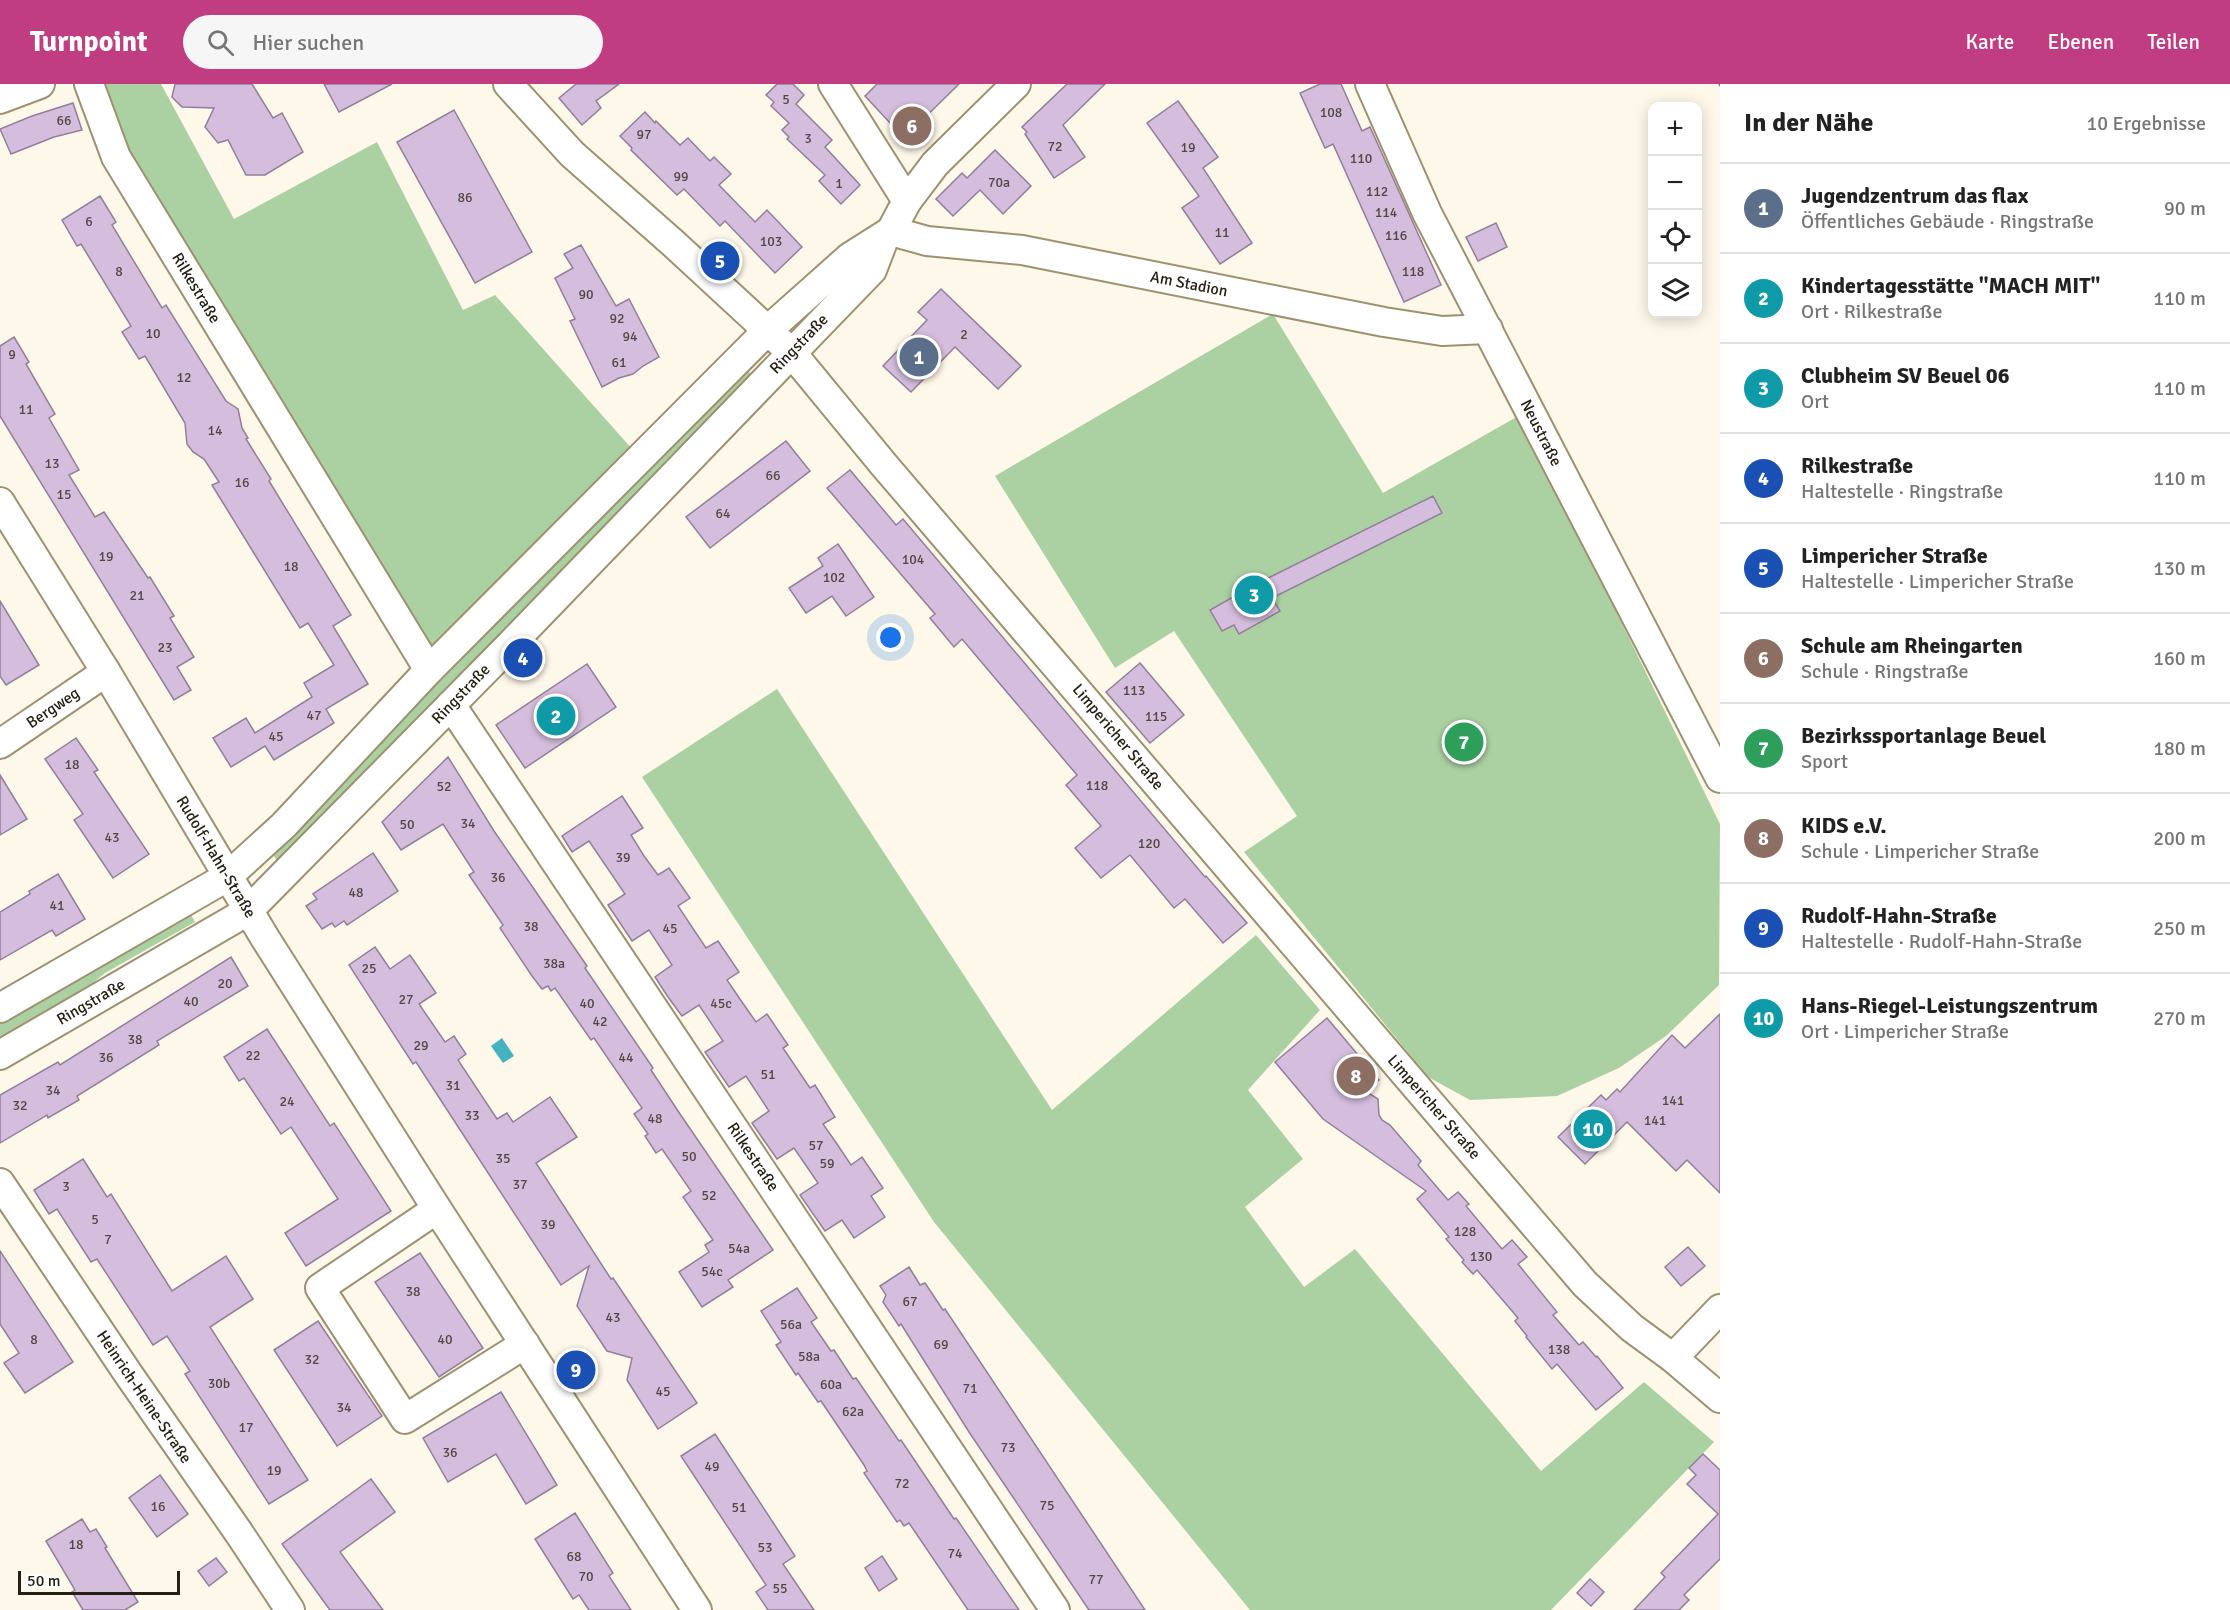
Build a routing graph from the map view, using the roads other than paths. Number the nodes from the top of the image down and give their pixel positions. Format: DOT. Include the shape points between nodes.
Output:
graph roads {
  1 [pos="40,84"];
  2 [pos="89,84"];
  3 [pos="508,84"];
  4 [pos="833,84"];
  5 [pos="1016,84"];
  6 [pos="1370,84"];
  7 [pos="0,99"];
  8 [pos="907,201"];
  9 [pos="888,234"];
  10 [pos="1488,329"];
  11 [pos="768,330"];
  12 [pos="791,352"];
  13 [pos="0,502"];
  14 [pos="429,670"];
  15 [pos="106,672"];
  16 [pos="451,705"];
  17 [pos="0,744"];
  18 [pos="1720,778"];
  19 [pos="227,877"];
  20 [pos="248,911"];
  21 [pos="0,1008"];
  22 [pos="0,1055"];
  23 [pos="0,1183"];
  24 [pos="437,1209"];
  25 [pos="1720,1309"];
  26 [pos="525,1344"];
  27 [pos="1673,1358"];
  28 [pos="1720,1398"];
  29 [pos="290,1610"];
  30 [pos="697,1610"];
  31 [pos="1055,1610"];
  1 -- 7 [label="street"];
  2 -- 14 [label="street, Rilkestraße" via="116,157"];
  3 -- 11 [label="street, Limpericher Straße" via="572,154"];
  4 -- 8 [label="street"];
  5 -- 8 [label="street, Ringstraße" via="935,164"];
  6 -- 10 [label="street, Neustraße" via="1427,213"];
  8 -- 9 [label="street, Ringstraße"];
  9 -- 10 [label="street, Am Stadion" via="1022,250 1384,322 1442,331"];
  9 -- 11 [label="street, Ringstraße" via="850,257"];
  9 -- 12 [label="street, Ringstraße" via="872,270"];
  10 -- 18 [label="street, Neustraße"];
  11 -- 12 [label="street, Limpericher Straße"];
  11 -- 14 [label="street, Ringstraße"];
  12 -- 16 [label="street, Ringstraße"];
  12 -- 27 [label="street, Limpericher Straße" via="1585,1284 1632,1328"];
  13 -- 15 [label="street, Rudolf-Hahn-Straße"];
  14 -- 19 [label="street, Ringstraße" via="276,834"];
  15 -- 17 [label="street, Bergweg"];
  15 -- 19 [label="street, Rudolf-Hahn-Straße"];
  16 -- 20 [label="street, Ringstraße"];
  16 -- 31 [label="street, Rilkestraße"];
  19 -- 20 [label="street, Rudolf-Hahn-Straße"];
  19 -- 21 [label="street, Ringstraße"];
  20 -- 22 [label="street, Ringstraße"];
  20 -- 24 [label="street, Rudolf-Hahn-Straße"];
  23 -- 29 [label="street, Heinrich-Heine-Straße"];
  24 -- 26 [label="street, Rudolf-Hahn-Straße"];
  24 -- 26 [label="street" via="320,1288 405,1419"];
  25 -- 27 [label="street"];
  26 -- 30 [label="street, Rudolf-Hahn-Straße"];
  27 -- 28 [label="street, Limpericher Straße"];
}
